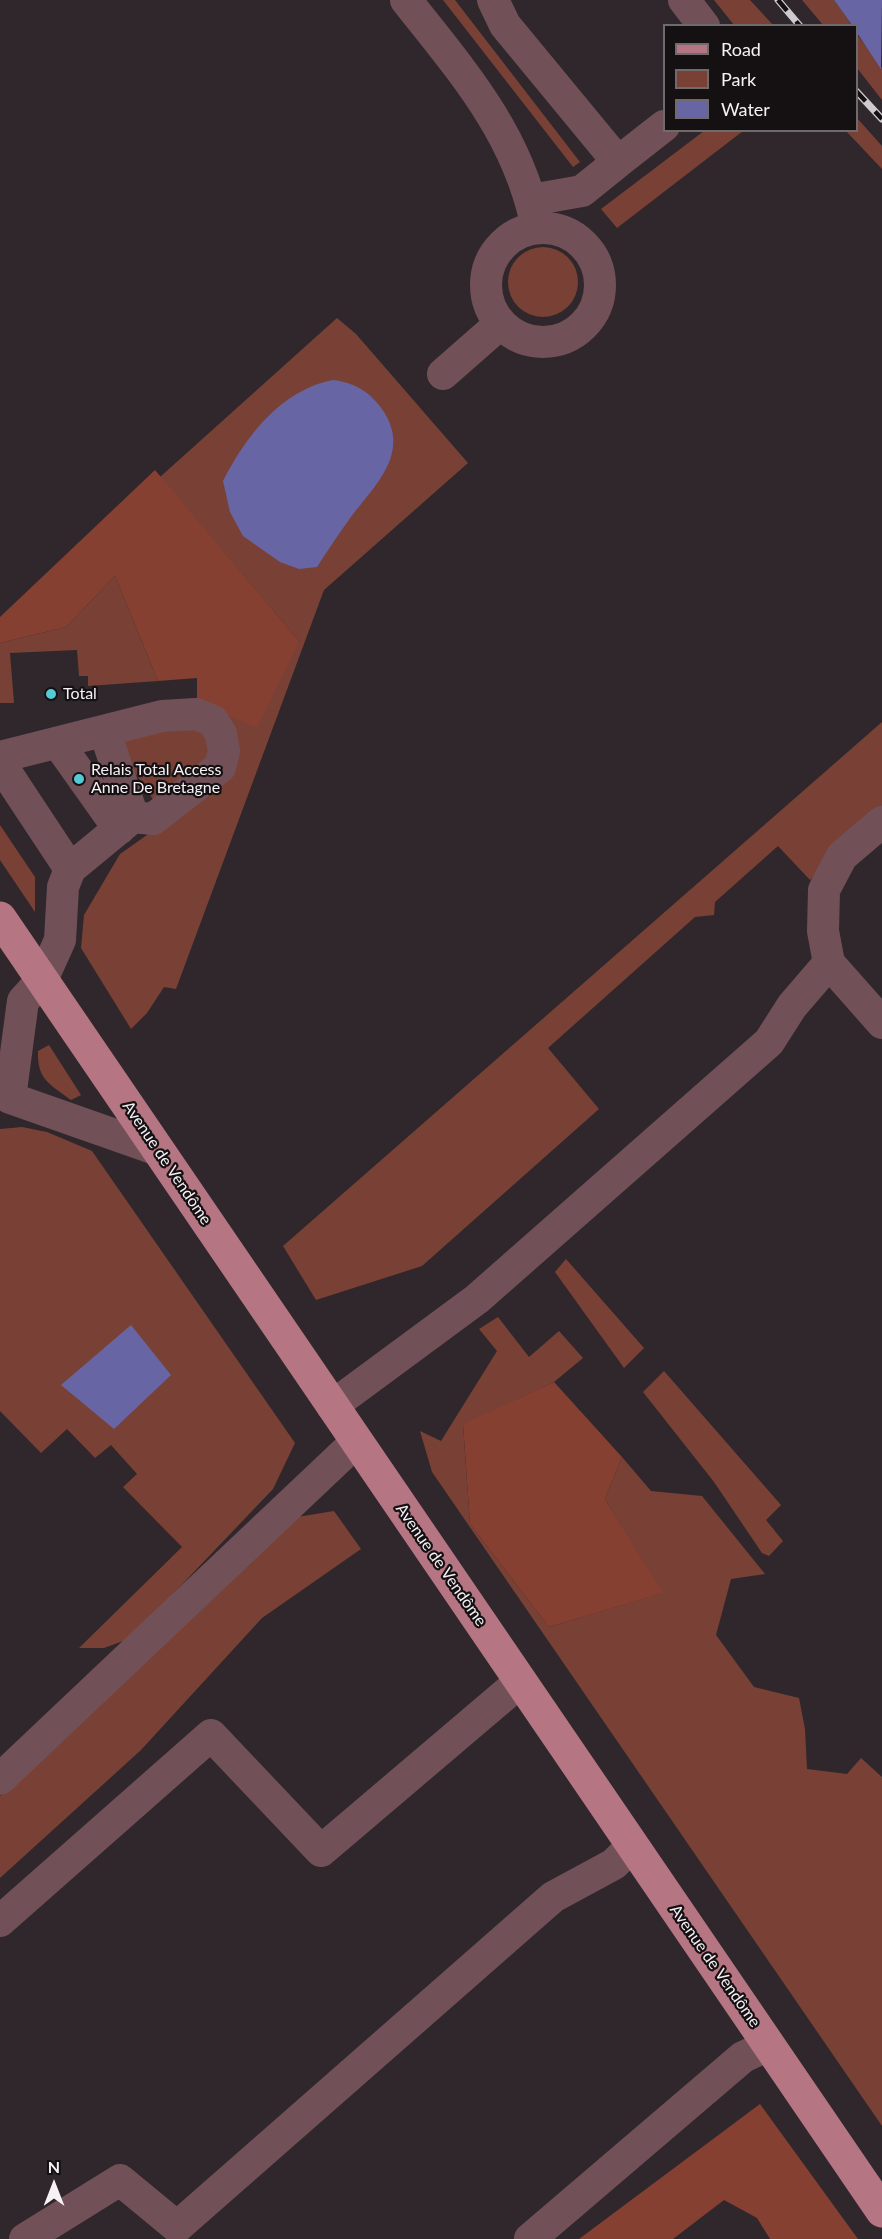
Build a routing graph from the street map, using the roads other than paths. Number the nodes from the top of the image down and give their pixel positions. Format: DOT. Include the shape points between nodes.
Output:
graph roads {
  1 [pos="406,0"];
  2 [pos="684,0"];
  3 [pos="499,2"];
  4 [pos="702,24"];
  5 [pos="663,127"];
  6 [pos="618,162"];
  7 [pos="534,214"];
  8 [pos="500,324"];
  9 [pos="443,374"];
  10 [pos="105,732"];
  11 [pos="58,743"];
  12 [pos="0,757"];
  13 [pos="0,764"];
  14 [pos="882,822"];
  15 [pos="126,823"];
  16 [pos="70,869"];
  17 [pos="0,918"];
  18 [pos="829,963"];
  19 [pos="42,980"];
  20 [pos="882,1023"];
  21 [pos="5,1101"];
  22 [pos="158,1150"];
  23 [pos="332,1406"];
  24 [pos="356,1442"];
  25 [pos="521,1681"];
  26 [pos="0,1779"];
  27 [pos="632,1846"];
  28 [pos="0,1921"];
  29 [pos="769,2045"];
  30 [pos="882,2211"];
  31 [pos="25,2239"];
  32 [pos="530,2239"];
  1 -- 7 [label="street" via="502,129"];
  2 -- 4 [label="street"];
  3 -- 6 [label="street" via="505,25"];
  5 -- 6 [label="street"];
  6 -- 7 [label="street" via="582,191"];
  7 -- 8 [label="street" via="492,257 486,274 485,292"];
  7 -- 8 [label="street" via="589,250 600,286 597,305 587,322 572,335 554,342 534,342 515,336"];
  8 -- 9 [label="street"];
  10 -- 11 [label="street"];
  10 -- 15 [label="street"];
  10 -- 15 [label="street" via="162,716 196,714 213,721 221,734 224,751 220,767 153,819"];
  11 -- 12 [label="street"];
  11 -- 15 [label="street"];
  13 -- 16 [label="street"];
  14 -- 18 [label="street" via="842,856 824,890 823,931"];
  15 -- 16 [label="street"];
  16 -- 19 [label="street" via="63,887 60,940"];
  17 -- 19 [label="main road, Avenue de Vendôme"];
  18 -- 20 [label="street"];
  18 -- 23 [label="street" via="792,1006 769,1042 477,1299"];
  19 -- 21 [label="street" via="23,1001"];
  19 -- 22 [label="main road, Avenue de Vendôme"];
  21 -- 22 [label="street"];
  22 -- 23 [label="main road, Avenue de Vendôme"];
  23 -- 24 [label="main road, Avenue de Vendôme"];
  24 -- 25 [label="main road, Avenue de Vendôme"];
  24 -- 26 [label="street"];
  25 -- 27 [label="main road, Avenue de Vendôme"];
  25 -- 28 [label="street" via="321,1851 211,1735"];
  27 -- 29 [label="main road, Avenue de Vendôme"];
  27 -- 31 [label="street" via="614,1864 553,1897 177,2227 120,2180"];
  29 -- 30 [label="main road, Avenue de Vendôme"];
  29 -- 32 [label="street" via="743,2057"];
}
